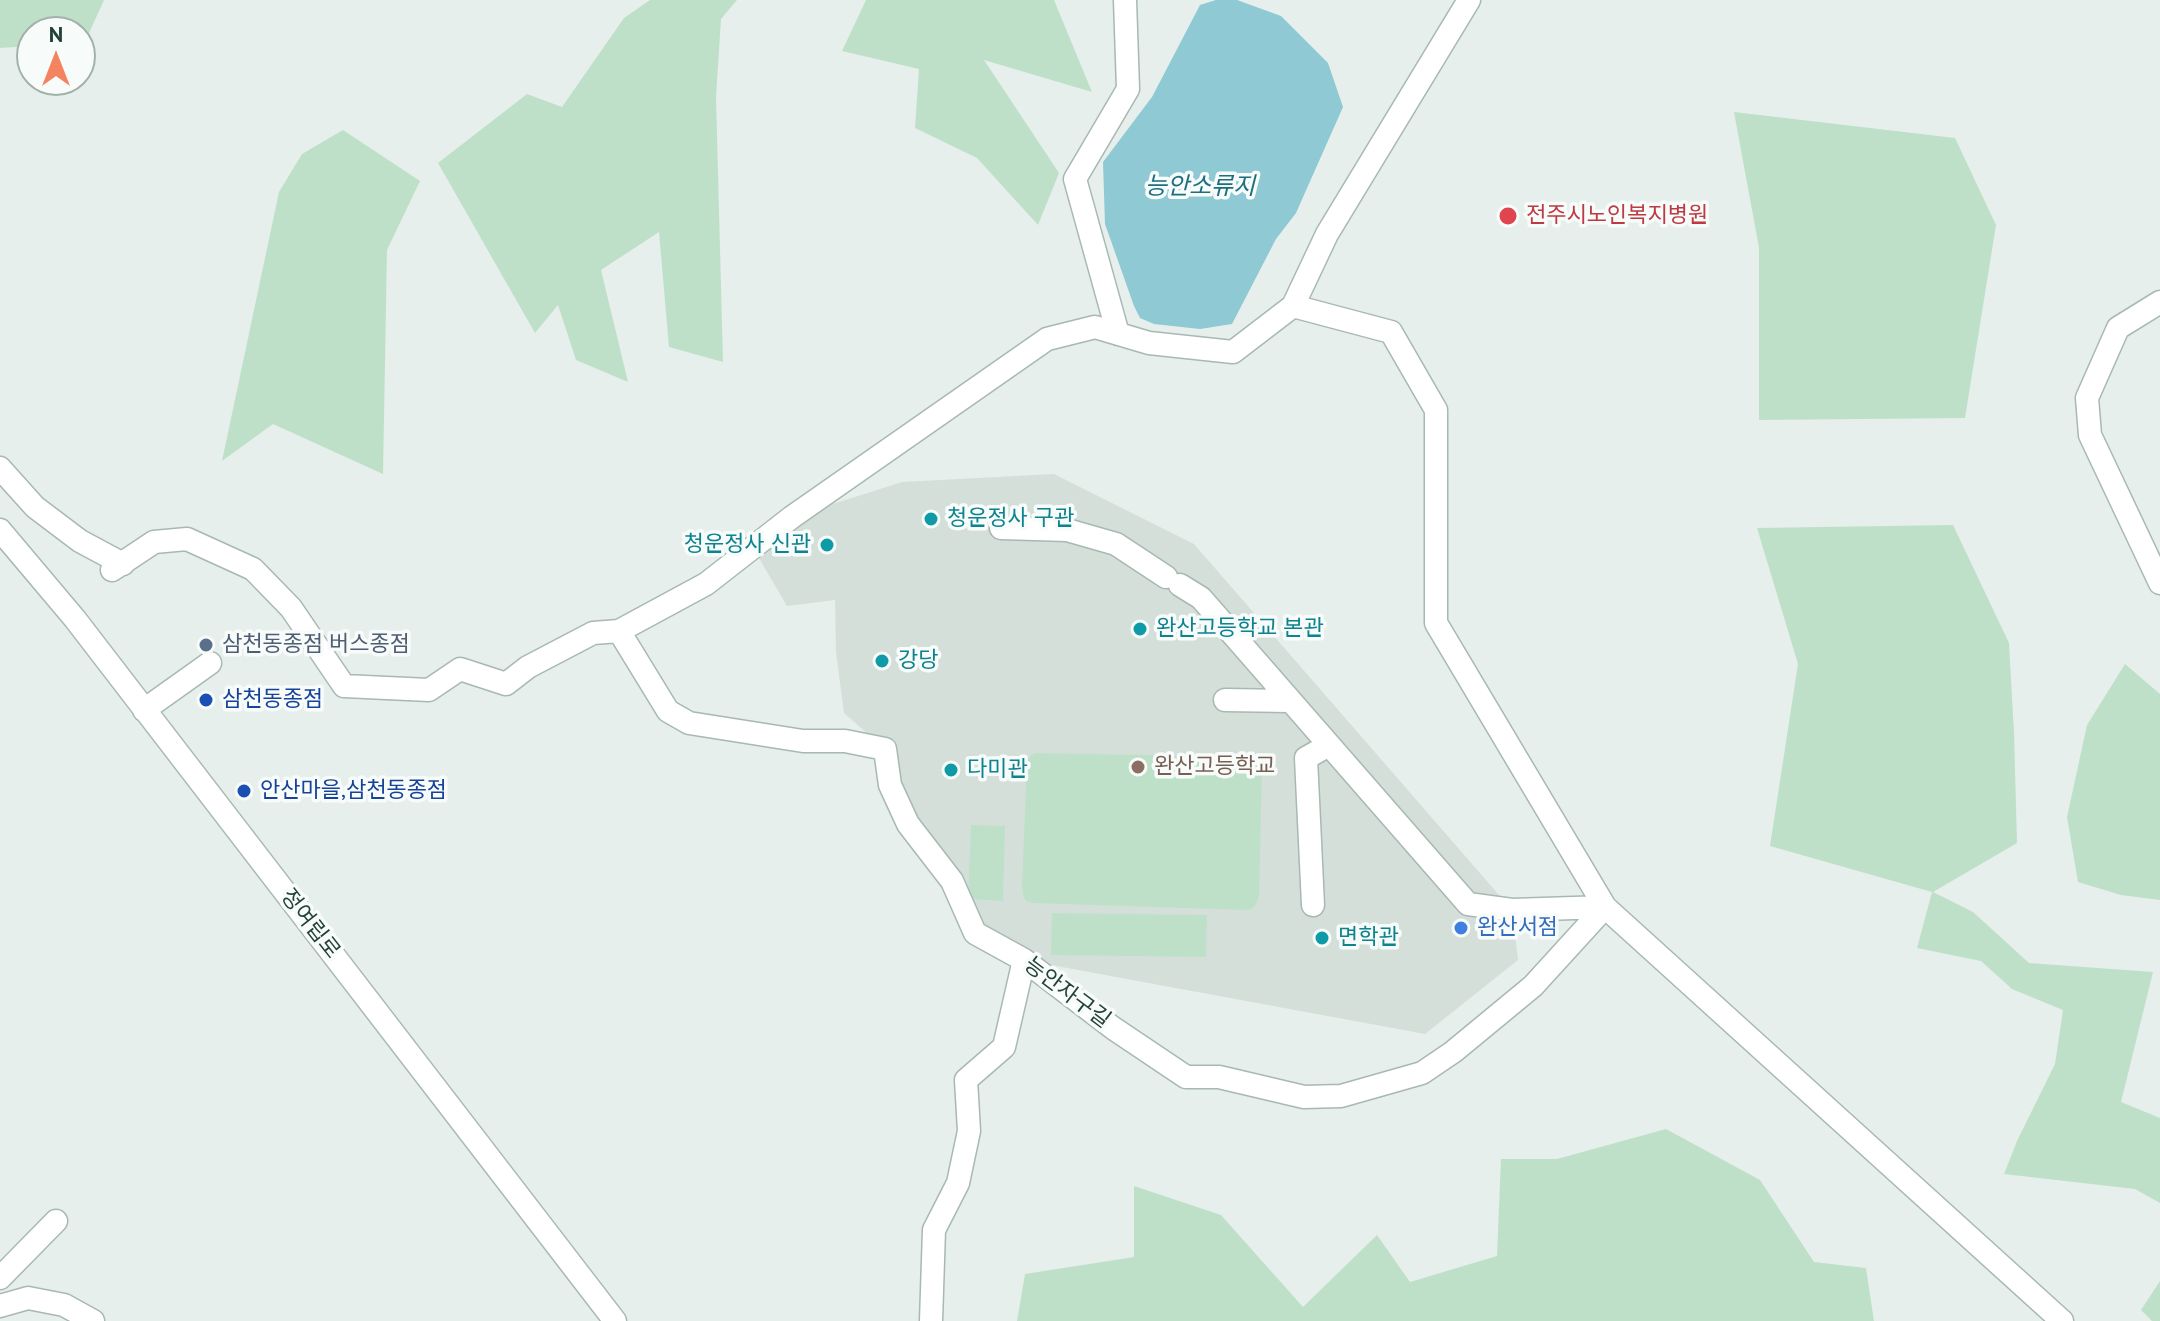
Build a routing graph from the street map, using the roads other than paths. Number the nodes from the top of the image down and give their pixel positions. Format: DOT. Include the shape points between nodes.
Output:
graph roads {
  1 [pos="1125,0"];
  2 [pos="1469,0"];
  3 [pos="2160,302"];
  4 [pos="1293,306"];
  5 [pos="1118,334"];
  6 [pos="0,468"];
  7 [pos="1001,528"];
  8 [pos="0,530"];
  9 [pos="2160,583"];
  10 [pos="619,631"];
  11 [pos="210,663"];
  12 [pos="1225,700"];
  13 [pos="1290,701"];
  14 [pos="144,710"];
  15 [pos="1329,745"];
  16 [pos="1313,905"];
  17 [pos="1605,907"];
  18 [pos="1024,960"];
  19 [pos="56,1221"];
  20 [pos="0,1278"];
  21 [pos="0,1306"];
  22 [pos="54,1312"];
  23 [pos="93,1321"];
  24 [pos="615,1321"];
  25 [pos="931,1321"];
  26 [pos="2062,1321"];
  1 -- 5 [label="street" via="1128,89 1075,179"];
  2 -- 4 [label="street" via="1327,234"];
  3 -- 9 [label="street" via="2118,328 2087,398 2090,435"];
  4 -- 5 [label="street" via="1233,352 1149,343"];
  4 -- 17 [label="street" via="1391,332 1436,410 1436,623"];
  5 -- 10 [label="street" via="1095,327 1047,339 804,508 706,584"];
  6 -- 10 [label="street" via="35,507 118,567 154,542 187,539 253,569 291,608 344,686 429,690 460,669 506,684 593,633"];
  7 -- 13 [label="street" via="1067,530 1116,544 1201,598"];
  8 -- 14 [label="street, 정여립로"];
  10 -- 18 [label="street, 능안자구길" via="668,711 689,723 885,749 890,785 908,824 952,881 975,933"];
  11 -- 14 [label="street"];
  12 -- 13 [label="street"];
  13 -- 15 [label="street"];
  14 -- 24 [label="street, 정여립로"];
  15 -- 16 [label="street" via="1306,758"];
  15 -- 17 [label="street" via="1468,904 1512,910"];
  17 -- 18 [label="street, 능안자구길" via="1533,986 1453,1052 1422,1073 1341,1096 1304,1097 1219,1077 1186,1077"];
  17 -- 26 [label="street"];
  18 -- 25 [label="street" via="1004,1047 966,1080 969,1131 958,1183 934,1230"];
  19 -- 20 [label="street"];
  21 -- 22 [label="street" via="28,1298"];
  22 -- 23 [label="street" via="64,1305"];
}
